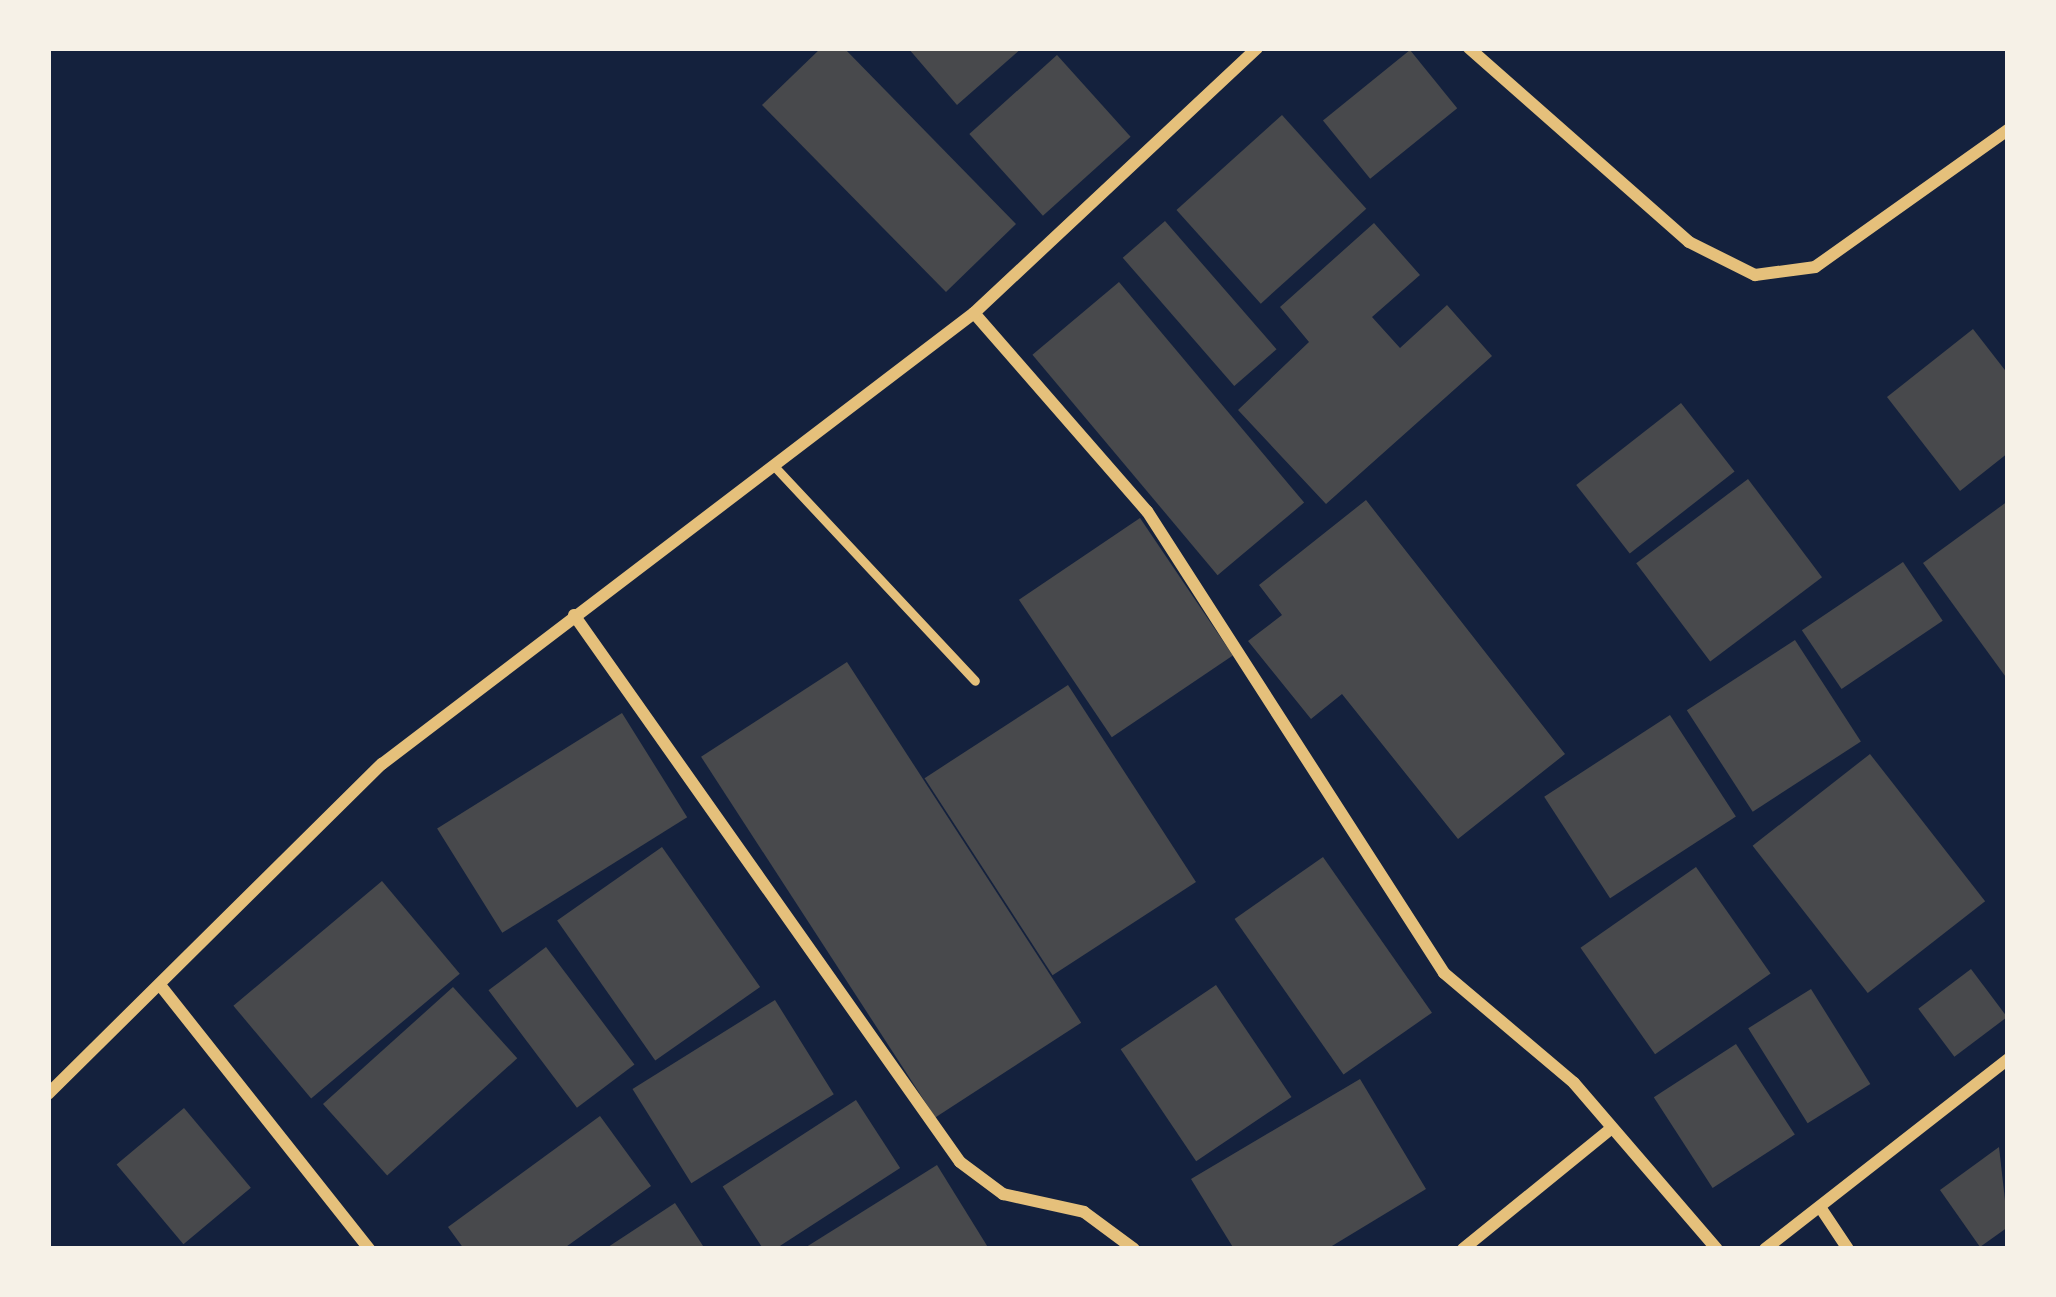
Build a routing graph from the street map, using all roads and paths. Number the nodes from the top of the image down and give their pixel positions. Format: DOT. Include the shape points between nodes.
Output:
graph roads {
  1 [pos="1257,48"];
  2 [pos="1468,48"];
  3 [pos="2008,130"];
  4 [pos="974,313"];
  5 [pos="774,466"];
  6 [pos="574,615"];
  7 [pos="975,682"];
  8 [pos="160,985"];
  9 [pos="2008,1059"];
  10 [pos="48,1094"];
  11 [pos="1612,1129"];
  12 [pos="1820,1207"];
  13 [pos="369,1249"];
  14 [pos="1134,1249"];
  15 [pos="1463,1249"];
  16 [pos="1718,1249"];
  17 [pos="1765,1249"];
  18 [pos="1847,1249"];
  1 -- 4 [label="street"];
  2 -- 3 [label="street" via="1689,242 1755,275 1815,266"];
  4 -- 5 [label="street"];
  4 -- 11 [label="street" via="1147,511 1444,973"];
  5 -- 6 [label="street"];
  5 -- 7 [label="lane"];
  6 -- 8 [label="street" via="382,764"];
  6 -- 14 [label="street" via="960,1162 1003,1194 1084,1212"];
  8 -- 10 [label="street"];
  8 -- 13 [label="street"];
  9 -- 12 [label="street"];
  11 -- 15 [label="street"];
  11 -- 16 [label="street"];
  12 -- 17 [label="street"];
  12 -- 18 [label="street"];
}
